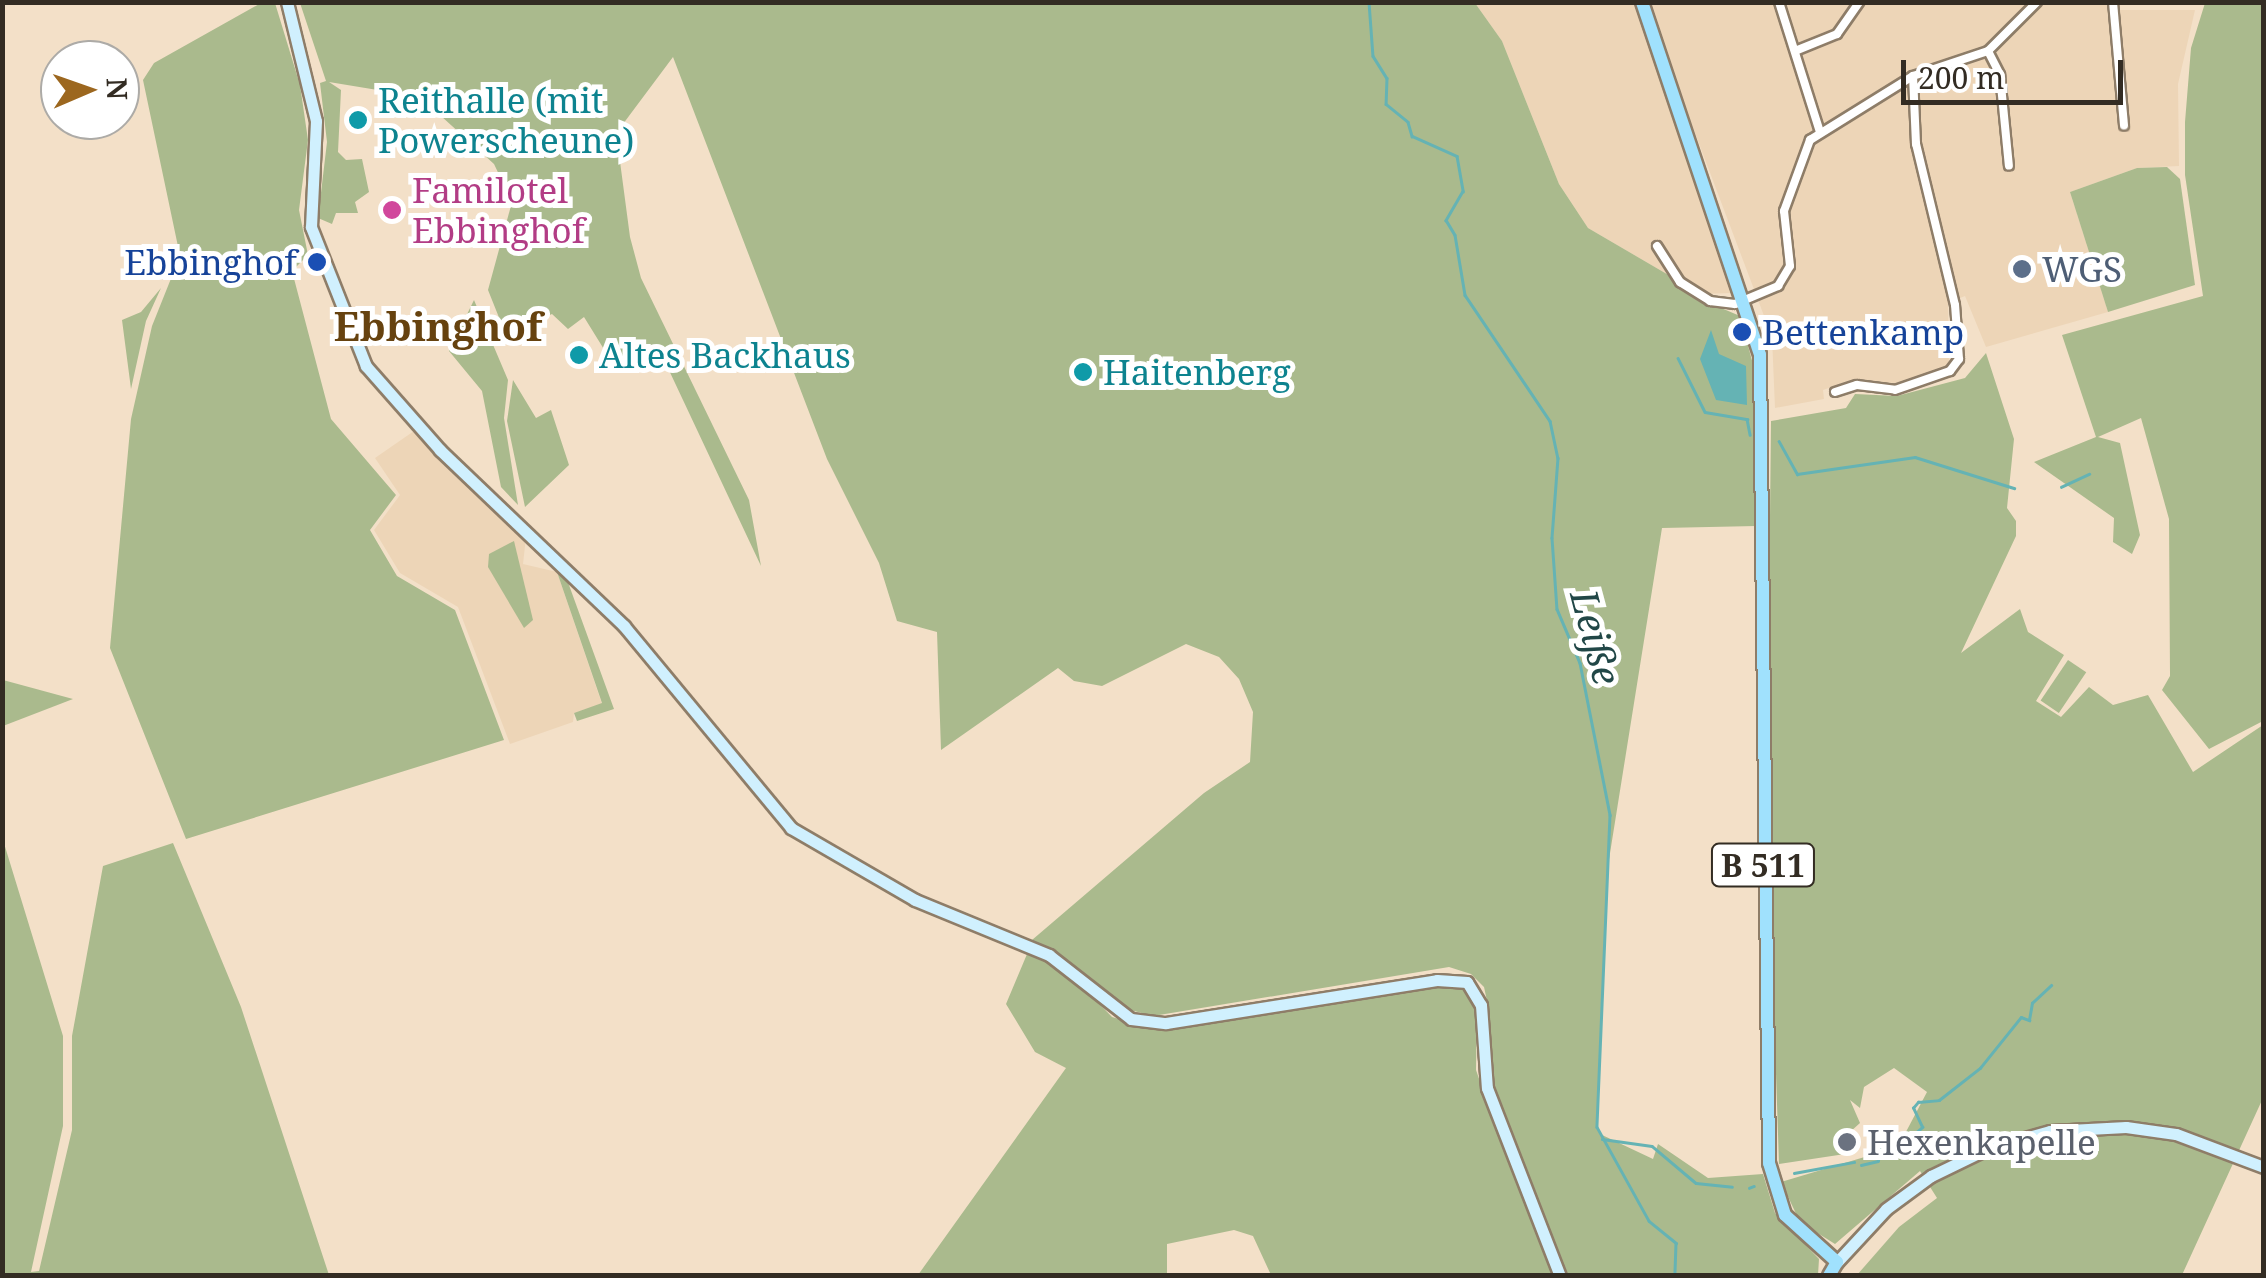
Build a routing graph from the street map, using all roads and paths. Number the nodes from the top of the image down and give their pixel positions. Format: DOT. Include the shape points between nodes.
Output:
graph roads {
  1 [pos="287,2"];
  2 [pos="1642,2"];
  3 [pos="1779,2"];
  4 [pos="1859,2"];
  5 [pos="2037,2"];
  6 [pos="2114,2"];
  7 [pos="1795,50"];
  8 [pos="1988,51"];
  9 [pos="1914,76"];
  10 [pos="2124,126"];
  11 [pos="1820,132"];
  12 [pos="2009,166"];
  13 [pos="1656,246"];
  14 [pos="1746,301"];
  15 [pos="1834,392"];
  16 [pos="2264,1167"];
  17 [pos="1837,1262"];
  18 [pos="1560,1276"];
  19 [pos="1830,1276"];
  1 -- 18 [label="street" via="316,121 310,227 366,366 440,450 612,613 790,828 904,894 1057,960 1131,1019 1166,1023 1442,979 1467,982 1481,1005 1487,1088"];
  2 -- 14 [label="main road, B 511"];
  3 -- 7 [label="street"];
  4 -- 7 [label="street" via="1837,34"];
  5 -- 8 [label="street"];
  6 -- 10 [label="street"];
  7 -- 11 [label="street"];
  8 -- 9 [label="street"];
  8 -- 12 [label="street" via="2000,75"];
  9 -- 11 [label="street"];
  9 -- 15 [label="street" via="1914,136 1955,306 1956,365 1896,390 1856,385"];
  11 -- 14 [label="street" via="1798,161 1784,212 1788,274"];
  13 -- 14 [label="street" via="1692,293 1723,304"];
  14 -- 17 [label="main road, B 511" via="1764,399 1770,1174 1785,1214"];
  16 -- 17 [label="street" via="2176,1134 2091,1128 2010,1141 1949,1166 1886,1209"];
  17 -- 19 [label="main road"];
}
